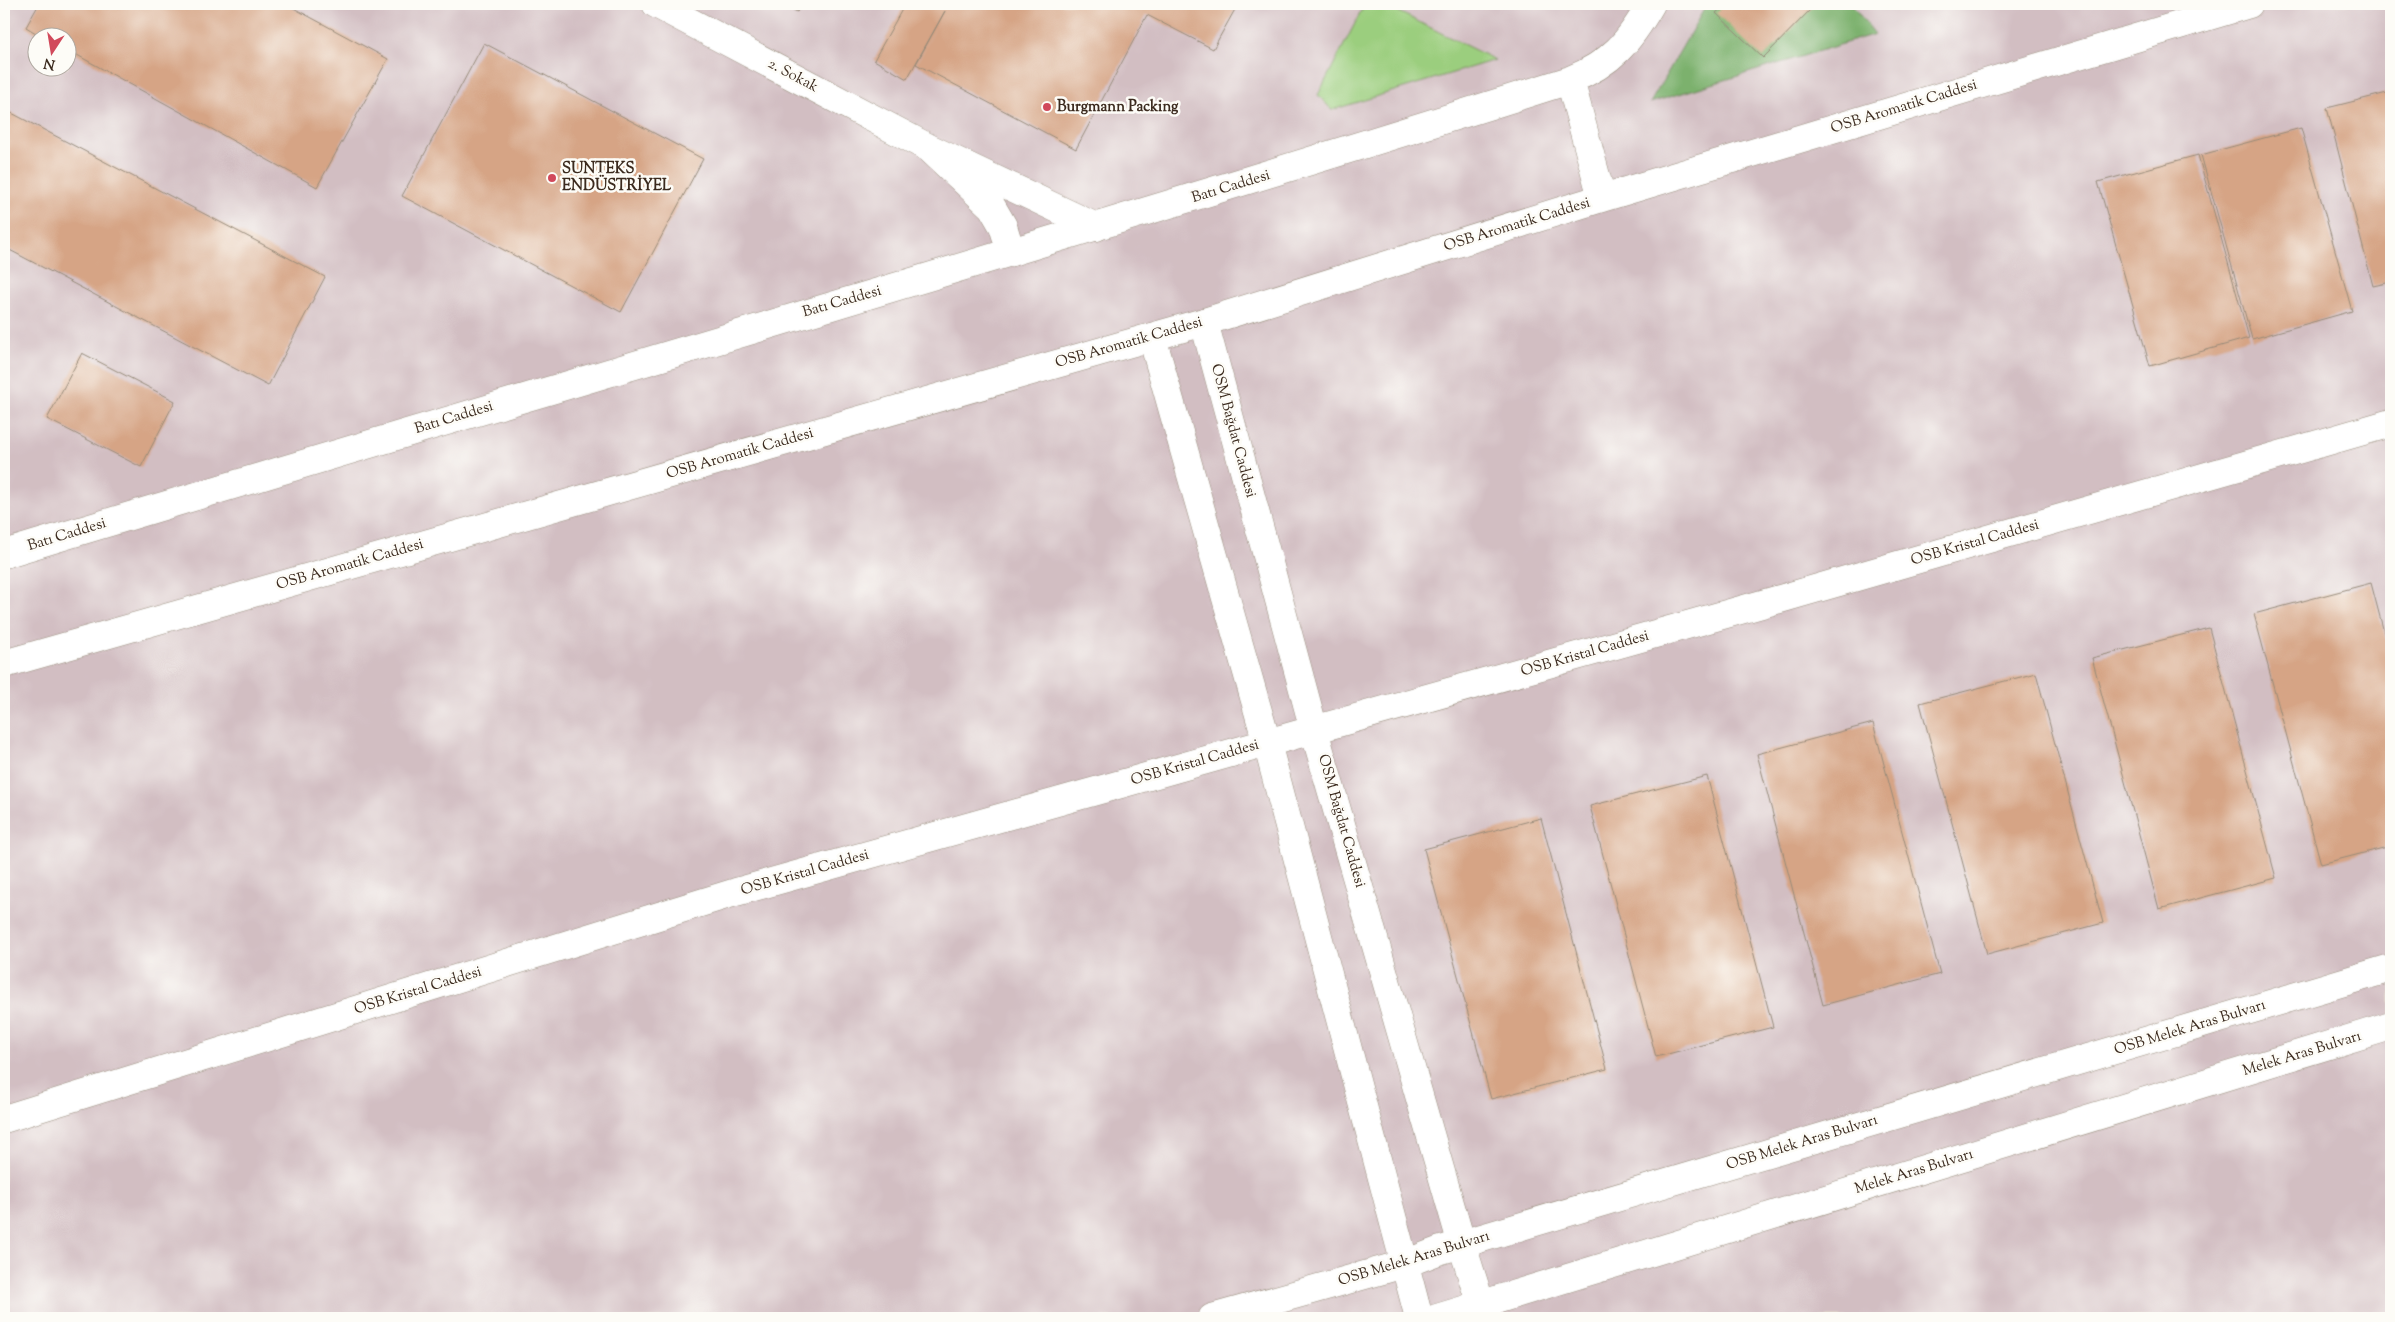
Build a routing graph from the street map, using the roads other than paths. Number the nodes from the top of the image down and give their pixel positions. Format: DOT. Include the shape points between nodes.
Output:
graph roads {
  1 [pos="656,4"];
  2 [pos="1651,4"];
  3 [pos="2249,4"];
  4 [pos="1570,80"];
  5 [pos="929,148"];
  6 [pos="1602,198"];
  7 [pos="1096,227"];
  8 [pos="1011,252"];
  9 [pos="1204,322"];
  10 [pos="1152,337"];
  11 [pos="2391,423"];
  12 [pos="4,554"];
  13 [pos="4,664"];
  14 [pos="1314,730"];
  15 [pos="1267,743"];
  16 [pos="2391,968"];
  17 [pos="2391,1026"];
  18 [pos="4,1120"];
  19 [pos="1462,1244"];
  20 [pos="1404,1264"];
  21 [pos="1483,1311"];
  22 [pos="1212,1318"];
  23 [pos="1419,1318"];
  24 [pos="1438,1318"];
  1 -- 5 [label="street, 2. Sokak"];
  2 -- 4 [label="street, Batı Caddesi" via="1631,37 1606,63"];
  3 -- 6 [label="street, OSB Aromatik Caddesi"];
  4 -- 6 [label="street"];
  4 -- 7 [label="street, Batı Caddesi"];
  5 -- 7 [label="street, 2. Sokak"];
  5 -- 8 [label="street, 2. Sokak" via="992,206 1003,226"];
  6 -- 9 [label="street, OSB Aromatik Caddesi"];
  7 -- 8 [label="street, Batı Caddesi"];
  8 -- 12 [label="street, Batı Caddesi"];
  9 -- 10 [label="street, OSB Aromatik Caddesi"];
  9 -- 14 [label="street, OSM Bağdat Caddesi"];
  10 -- 13 [label="street, OSB Aromatik Caddesi"];
  10 -- 15 [label="street"];
  11 -- 14 [label="street, OSB Kristal Caddesi"];
  14 -- 15 [label="street, OSB Kristal Caddesi"];
  14 -- 19 [label="street, OSM Bağdat Caddesi"];
  15 -- 18 [label="street, OSB Kristal Caddesi" via="736,892"];
  15 -- 20 [label="street"];
  16 -- 19 [label="street, OSB Melek Aras Bulvarı"];
  17 -- 21 [label="street, Melek Aras Bulvarı"];
  19 -- 20 [label="street, OSB Melek Aras Bulvarı"];
  19 -- 21 [label="street, OSM Bağdat Caddesi"];
  20 -- 22 [label="street, OSB Melek Aras Bulvarı"];
  20 -- 23 [label="street"];
  21 -- 24 [label="street, Melek Aras Bulvarı"];
}
